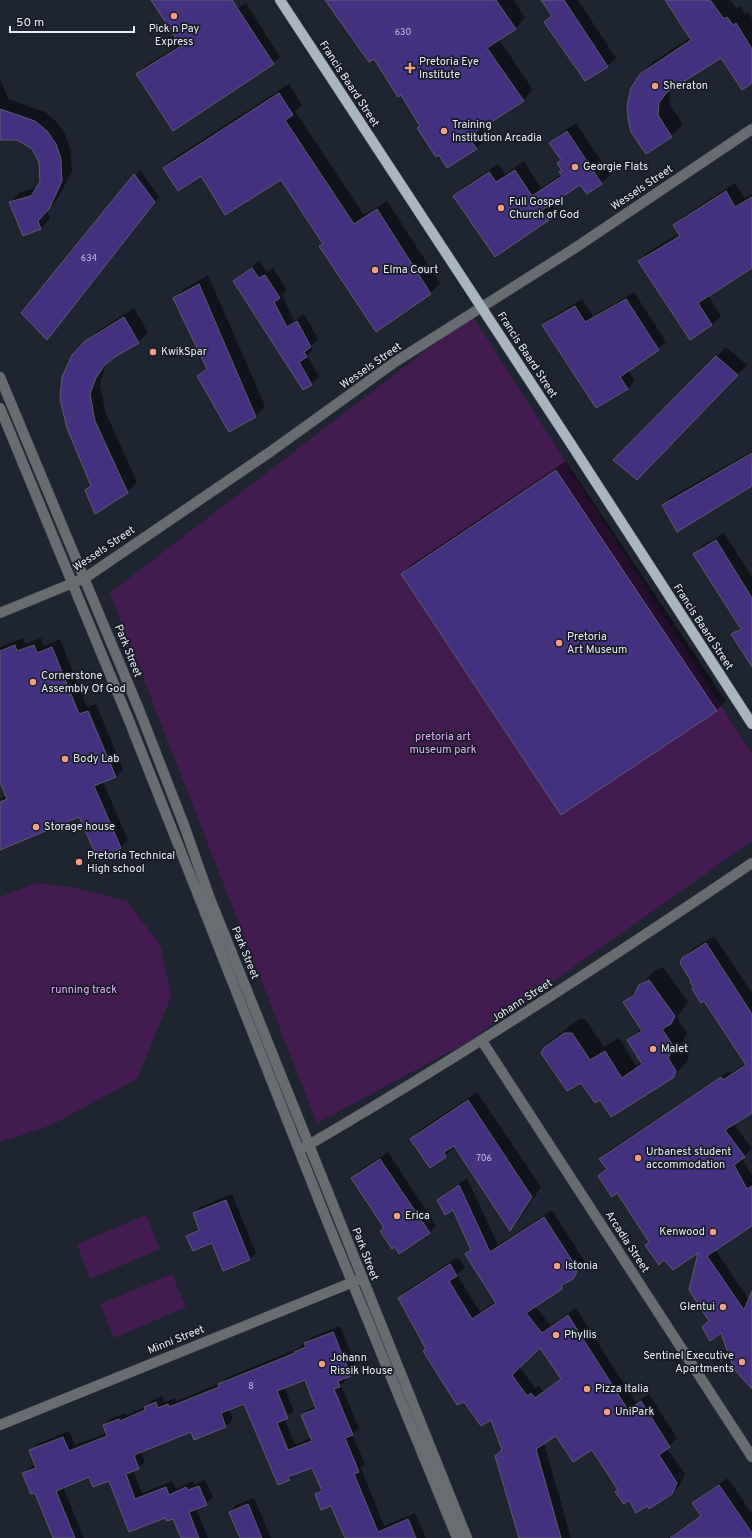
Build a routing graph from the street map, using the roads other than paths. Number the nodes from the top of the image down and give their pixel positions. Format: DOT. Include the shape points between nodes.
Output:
graph roads {
  1 [pos="280,0"];
  2 [pos="752,129"];
  3 [pos="481,306"];
  4 [pos="0,377"];
  5 [pos="0,408"];
  6 [pos="85,578"];
  7 [pos="74,584"];
  8 [pos="0,613"];
  9 [pos="752,724"];
  10 [pos="752,863"];
  11 [pos="482,1041"];
  12 [pos="310,1144"];
  13 [pos="299,1150"];
  14 [pos="357,1280"];
  15 [pos="0,1425"];
  16 [pos="752,1457"];
  17 [pos="457,1538"];
  18 [pos="467,1538"];
  1 -- 3 [label="main road, Francis Baard Street"];
  2 -- 3 [label="street, Wessels Street" via="574,248"];
  3 -- 6 [label="street, Wessels Street" via="395,362 270,452"];
  3 -- 9 [label="main road, Francis Baard Street"];
  4 -- 6 [label="street, Park Street"];
  5 -- 7 [label="street, Park Street"];
  6 -- 7 [label="street, Wessels Street"];
  6 -- 12 [label="street, Park Street" via="140,712 209,896"];
  7 -- 8 [label="street, Wessels Street"];
  7 -- 13 [label="street, Park Street"];
  10 -- 11 [label="street, Johann Street"];
  11 -- 12 [label="street, Johann Street"];
  11 -- 16 [label="street, Arcadia Street"];
  12 -- 13 [label="street, Johann Street"];
  12 -- 14 [label="street, Park Street"];
  13 -- 14 [label="street, Park Street"];
  14 -- 15 [label="street, Minni Street"];
  14 -- 17 [label="street, Park Street"];
  14 -- 18 [label="street, Park Street"];
}
